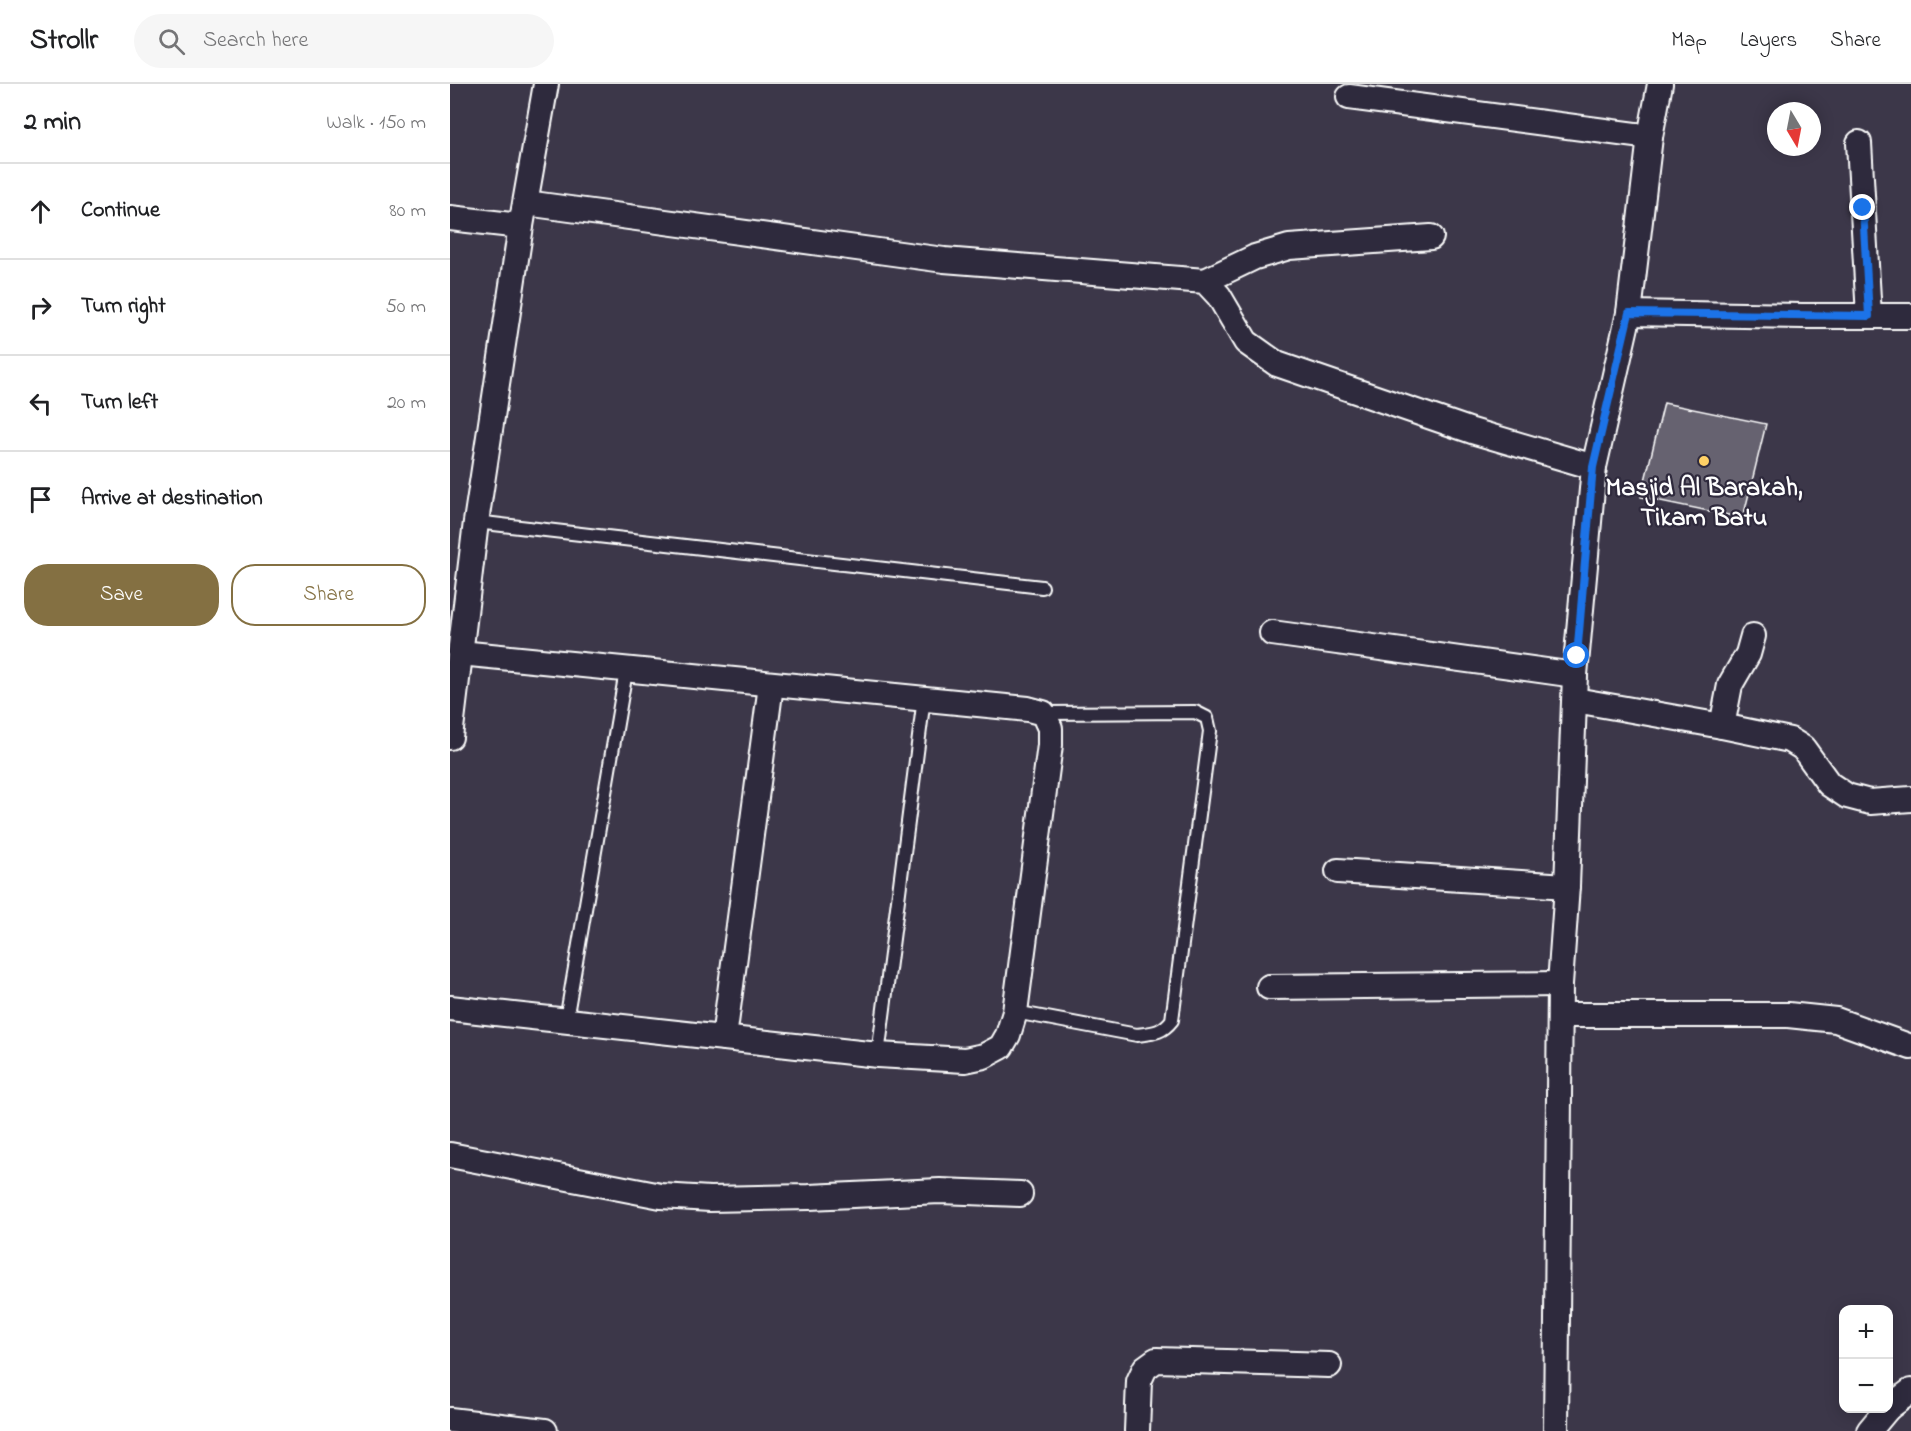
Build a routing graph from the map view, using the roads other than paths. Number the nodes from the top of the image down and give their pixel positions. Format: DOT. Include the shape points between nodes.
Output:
graph roads {
  1 [pos="546,84"];
  2 [pos="1660,84"];
  3 [pos="1349,97"];
  4 [pos="1650,137"];
  5 [pos="1859,143"];
  6 [pos="524,215"];
  7 [pos="450,218"];
  8 [pos="1431,237"];
  9 [pos="1205,281"];
  10 [pos="1629,313"];
  11 [pos="1869,316"];
  12 [pos="1911,316"];
  13 [pos="1593,467"];
  14 [pos="476,522"];
  15 [pos="1042,587"];
  16 [pos="1272,633"];
  17 [pos="1753,636"];
  18 [pos="455,652"];
  19 [pos="626,670"];
  20 [pos="1575,675"];
  21 [pos="771,685"];
  22 [pos="924,698"];
  23 [pos="1575,700"];
  24 [pos="1043,713"];
  25 [pos="1722,726"];
  26 [pos="450,737"];
  27 [pos="1911,799"];
  28 [pos="1338,871"];
  29 [pos="1567,886"];
  30 [pos="1560,984"];
  31 [pos="1269,987"];
  32 [pos="450,1008"];
  33 [pos="1016,1012"];
  34 [pos="1561,1015"];
  35 [pos="566,1020"];
  36 [pos="724,1038"];
  37 [pos="1911,1047"];
  38 [pos="878,1055"];
  39 [pos="450,1155"];
  40 [pos="1020,1194"];
  41 [pos="1329,1365"];
  42 [pos="1911,1391"];
  43 [pos="1893,1404"];
  44 [pos="1884,1413"];
  45 [pos="450,1420"];
  46 [pos="545,1431"];
  47 [pos="1137,1431"];
  48 [pos="1556,1431"];
  49 [pos="1869,1431"];
  1 -- 6 [label="street"];
  2 -- 4 [label="street"];
  3 -- 4 [label="street"];
  4 -- 10 [label="street"];
  5 -- 11 [label="street"];
  6 -- 7 [label="street"];
  6 -- 9 [label="street" via="944,260"];
  6 -- 14 [label="street"];
  8 -- 9 [label="street" via="1289,247 1255,257"];
  9 -- 13 [label="street" via="1219,296 1246,342 1277,364 1472,431"];
  10 -- 11 [label="street"];
  10 -- 13 [label="street"];
  11 -- 12 [label="street"];
  13 -- 20 [label="street"];
  14 -- 15 [label="lane"];
  14 -- 18 [label="street"];
  16 -- 20 [label="street"];
  17 -- 25 [label="street" via="1730,686"];
  18 -- 19 [label="street"];
  18 -- 26 [label="street"];
  19 -- 21 [label="street"];
  19 -- 35 [label="lane"];
  20 -- 23 [label="street"];
  21 -- 22 [label="street"];
  21 -- 36 [label="street"];
  22 -- 24 [label="street"];
  22 -- 38 [label="lane"];
  23 -- 25 [label="street"];
  23 -- 29 [label="street"];
  24 -- 33 [label="street" via="1050,728 1050,745"];
  24 -- 33 [label="lane" via="1196,712 1207,718 1210,731 1172,1020 1165,1029 1137,1035"];
  25 -- 27 [label="street" via="1790,740 1803,748 1829,784 1846,796 1870,802"];
  28 -- 29 [label="street"];
  29 -- 30 [label="street"];
  30 -- 31 [label="street"];
  30 -- 34 [label="street"];
  32 -- 35 [label="street"];
  33 -- 38 [label="street" via="1001,1047 984,1056 965,1060"];
  34 -- 37 [label="street" via="1800,1016 1836,1020"];
  34 -- 48 [label="street"];
  35 -- 36 [label="street"];
  36 -- 38 [label="street"];
  39 -- 40 [label="street" via="662,1196 710,1199 940,1191"];
  41 -- 47 [label="street" via="1156,1360 1145,1368 1139,1381"];
  42 -- 43 [label="street"];
  44 -- 49 [label="street"];
  45 -- 46 [label="street"];
}
